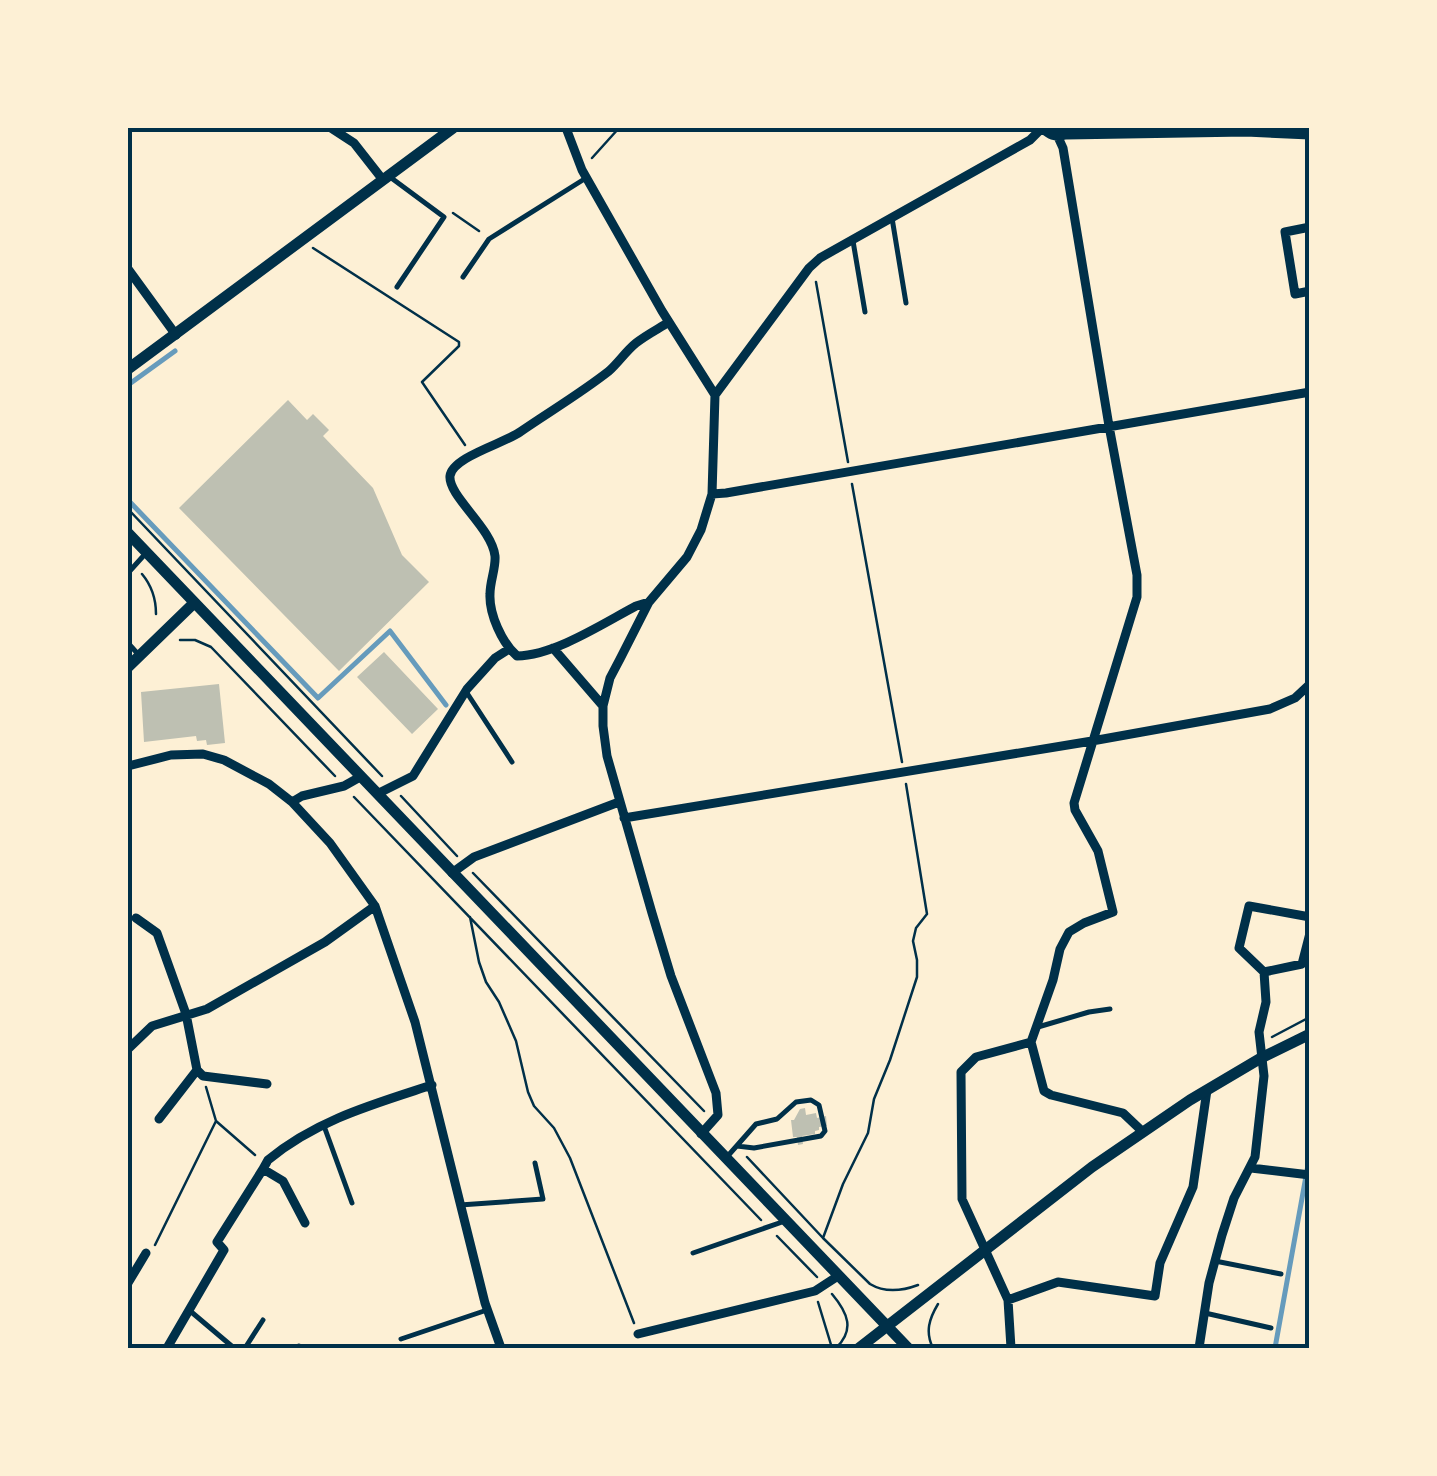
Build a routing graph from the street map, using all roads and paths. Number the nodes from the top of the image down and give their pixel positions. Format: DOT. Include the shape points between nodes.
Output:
graph roads {
  1 [pos="331,128"];
  2 [pos="453,128"];
  3 [pos="566,128"];
  4 [pos="619,128"];
  5 [pos="1042,128"];
  6 [pos="1310,135"];
  7 [pos="1058,137"];
  8 [pos="584,174"];
  9 [pos="386,178"];
  10 [pos="892,218"];
  11 [pos="1310,228"];
  12 [pos="304,238"];
  13 [pos="853,240"];
  14 [pos="128,269"];
  15 [pos="463,277"];
  16 [pos="397,287"];
  17 [pos="1310,292"];
  18 [pos="906,302"];
  19 [pos="865,312"];
  20 [pos="668,322"];
  21 [pos="176,335"];
  22 [pos="128,369"];
  23 [pos="1310,392"];
  24 [pos="715,395"];
  25 [pos="1109,426"];
  26 [pos="472,455"];
  27 [pos="712,494"];
  28 [pos="128,509"];
  29 [pos="128,533"];
  30 [pos="147,553"];
  31 [pos="134,566"];
  32 [pos="128,573"];
  33 [pos="649,602"];
  34 [pos="194,603"];
  35 [pos="156,614"];
  36 [pos="180,640"];
  37 [pos="128,643"];
  38 [pos="553,648"];
  39 [pos="509,650"];
  40 [pos="140,656"];
  41 [pos="128,667"];
  42 [pos="1310,684"];
  43 [pos="466,692"];
  44 [pos="603,706"];
  45 [pos="1092,741"];
  46 [pos="512,762"];
  47 [pos="128,766"];
  48 [pos="360,776"];
  49 [pos="344,786"];
  50 [pos="392,787"];
  51 [pos="377,794"];
  52 [pos="292,802"];
  53 [pos="620,802"];
  54 [pos="624,818"];
  55 [pos="464,864"];
  56 [pos="452,873"];
  57 [pos="472,895"];
  58 [pos="375,906"];
  59 [pos="469,915"];
  60 [pos="1310,917"];
  61 [pos="136,918"];
  62 [pos="1310,933"];
  63 [pos="1264,972"];
  64 [pos="1110,1009"];
  65 [pos="186,1014"];
  66 [pos="1310,1017"];
  67 [pos="1038,1028"];
  68 [pos="1310,1034"];
  69 [pos="1030,1042"];
  70 [pos="1260,1042"];
  71 [pos="128,1049"];
  72 [pos="1261,1058"];
  73 [pos="200,1073"];
  74 [pos="268,1084"];
  75 [pos="432,1085"];
  76 [pos="1207,1090"];
  77 [pos="159,1118"];
  78 [pos="216,1121"];
  79 [pos="713,1121"];
  80 [pos="323,1124"];
  81 [pos="1143,1132"];
  82 [pos="702,1134"];
  83 [pos="736,1146"];
  84 [pos="726,1158"];
  85 [pos="535,1163"];
  86 [pos="264,1167"];
  87 [pos="1251,1168"];
  88 [pos="1310,1175"];
  89 [pos="352,1203"];
  90 [pos="460,1205"];
  91 [pos="785,1221"];
  92 [pos="305,1222"];
  93 [pos="768,1227"];
  94 [pos="986,1249"];
  95 [pos="146,1252"];
  96 [pos="694,1253"];
  97 [pos="1215,1261"];
  98 [pos="810,1269"];
  99 [pos="1281,1274"];
  100 [pos="838,1276"];
  101 [pos="128,1283"];
  102 [pos="918,1285"];
  103 [pos="825,1286"];
  104 [pos="815,1292"];
  105 [pos="1008,1300"];
  106 [pos="938,1304"];
  107 [pos="190,1310"];
  108 [pos="488,1310"];
  109 [pos="1204,1313"];
  110 [pos="263,1320"];
  111 [pos="886,1326"];
  112 [pos="1271,1328"];
  113 [pos="638,1334"];
  114 [pos="401,1339"];
  115 [pos="167,1348"];
  116 [pos="234,1348"];
  117 [pos="245,1348"];
  118 [pos="501,1348"];
  119 [pos="834,1348"];
  120 [pos="859,1348"];
  121 [pos="908,1348"];
  122 [pos="933,1348"];
  123 [pos="1010,1348"];
  124 [pos="1199,1348"];
  1 -- 9 [label="street"];
  2 -- 9 [label="street"];
  3 -- 8 [label="street"];
  4 -- 8 [label="path"];
  5 -- 7 [label="street"];
  5 -- 10 [label="street"];
  6 -- 7 [label="street"];
  7 -- 25 [label="street"];
  8 -- 15 [label="lane" via="489,239"];
  8 -- 20 [label="street"];
  9 -- 12 [label="street"];
  9 -- 16 [label="lane" via="444,217"];
  10 -- 13 [label="street"];
  10 -- 18 [label="lane"];
  11 -- 17 [label="street" via="1285,232 1295,294"];
  12 -- 21 [label="street"];
  12 -- 26 [label="path" via="459,342 422,382"];
  13 -- 19 [label="lane"];
  13 -- 24 [label="street" via="810,268"];
  14 -- 21 [label="street"];
  20 -- 24 [label="street"];
  20 -- 26 [label="street" via="510,440"];
  21 -- 22 [label="street"];
  23 -- 25 [label="street"];
  24 -- 27 [label="street"];
  25 -- 27 [label="street"];
  25 -- 45 [label="street" via="1136,597"];
  26 -- 39 [label="street" via="450,478 492,546 492,610"];
  27 -- 33 [label="street" via="687,557"];
  28 -- 50 [label="path"];
  29 -- 30 [label="street"];
  30 -- 31 [label="lane"];
  30 -- 34 [label="street"];
  31 -- 32 [label="lane"];
  31 -- 35 [label="path" via="149,582"];
  33 -- 38 [label="street"];
  33 -- 44 [label="street"];
  34 -- 40 [label="street"];
  34 -- 48 [label="street"];
  36 -- 49 [label="path" via="210,646"];
  37 -- 40 [label="lane"];
  38 -- 39 [label="street" via="533,656"];
  38 -- 44 [label="street"];
  39 -- 43 [label="street"];
  40 -- 41 [label="street"];
  42 -- 45 [label="street" via="1270,709"];
  43 -- 46 [label="lane"];
  43 -- 50 [label="street" via="413,776"];
  44 -- 53 [label="street"];
  45 -- 54 [label="street"];
  45 -- 67 [label="street" via="1074,803 1098,851 1113,912 1069,932"];
  47 -- 52 [label="street" via="203,754"];
  48 -- 49 [label="street"];
  48 -- 51 [label="street"];
  49 -- 52 [label="street"];
  49 -- 59 [label="path"];
  50 -- 51 [label="street"];
  50 -- 55 [label="path"];
  51 -- 56 [label="street"];
  52 -- 58 [label="street"];
  53 -- 54 [label="street"];
  53 -- 55 [label="street"];
  54 -- 79 [label="street" via="671,976 716,1093"];
  55 -- 56 [label="street"];
  55 -- 79 [label="path"];
  56 -- 57 [label="street"];
  57 -- 59 [label="path"];
  57 -- 82 [label="street"];
  58 -- 65 [label="street" via="325,942 207,1009"];
  58 -- 75 [label="street"];
  59 -- 93 [label="path"];
  59 -- 113 [label="path" via="479,962 516,1040 528,1092 570,1158"];
  60 -- 63 [label="street" via="1248,906 1239,948"];
  61 -- 65 [label="street" via="157,932"];
  62 -- 63 [label="street" via="1302,964"];
  63 -- 70 [label="street"];
  64 -- 67 [label="lane"];
  65 -- 71 [label="street" via="152,1026"];
  65 -- 73 [label="street"];
  66 -- 70 [label="path"];
  67 -- 69 [label="street"];
  68 -- 72 [label="street"];
  69 -- 81 [label="street" via="1044,1091 1123,1114"];
  69 -- 94 [label="street" via="976,1057 961,1072 962,1199"];
  70 -- 72 [label="street"];
  72 -- 76 [label="street"];
  72 -- 87 [label="street"];
  73 -- 74 [label="street"];
  73 -- 77 [label="street"];
  73 -- 78 [label="path"];
  75 -- 80 [label="street"];
  75 -- 90 [label="street"];
  76 -- 81 [label="street"];
  76 -- 105 [label="street" via="1193,1187 1160,1263 1156,1296 1058,1282"];
  78 -- 86 [label="path"];
  78 -- 95 [label="path" via="152,1252"];
  79 -- 82 [label="street"];
  80 -- 86 [label="street"];
  80 -- 89 [label="lane"];
  81 -- 94 [label="street"];
  82 -- 84 [label="street"];
  83 -- 83 [label="lane" via="816,1139 825,1130 819,1105 796,1102 777,1119 756,1124"];
  83 -- 84 [label="lane"];
  83 -- 102 [label="path" via="870,1284 892,1290"];
  84 -- 91 [label="street"];
  85 -- 90 [label="lane" via="543,1200"];
  86 -- 92 [label="street" via="283,1181"];
  86 -- 107 [label="street" via="217,1242 224,1250"];
  87 -- 88 [label="street"];
  87 -- 97 [label="street" via="1234,1198"];
  90 -- 108 [label="street"];
  91 -- 93 [label="lane"];
  91 -- 100 [label="street"];
  93 -- 96 [label="lane"];
  93 -- 98 [label="path"];
  94 -- 105 [label="street"];
  94 -- 111 [label="street"];
  95 -- 101 [label="street"];
  97 -- 99 [label="lane"];
  97 -- 109 [label="street"];
  98 -- 103 [label="path"];
  98 -- 104 [label="path"];
  100 -- 103 [label="street"];
  100 -- 111 [label="street"];
  103 -- 104 [label="street"];
  103 -- 119 [label="path" via="848,1317 848,1332"];
  104 -- 113 [label="street"];
  104 -- 119 [label="path"];
  105 -- 123 [label="street"];
  106 -- 122 [label="path" via="929,1320"];
  107 -- 115 [label="street"];
  107 -- 116 [label="lane"];
  108 -- 114 [label="lane"];
  108 -- 118 [label="street"];
  109 -- 112 [label="lane"];
  109 -- 124 [label="street"];
  110 -- 117 [label="lane"];
  111 -- 120 [label="street"];
  111 -- 121 [label="street"];
}
